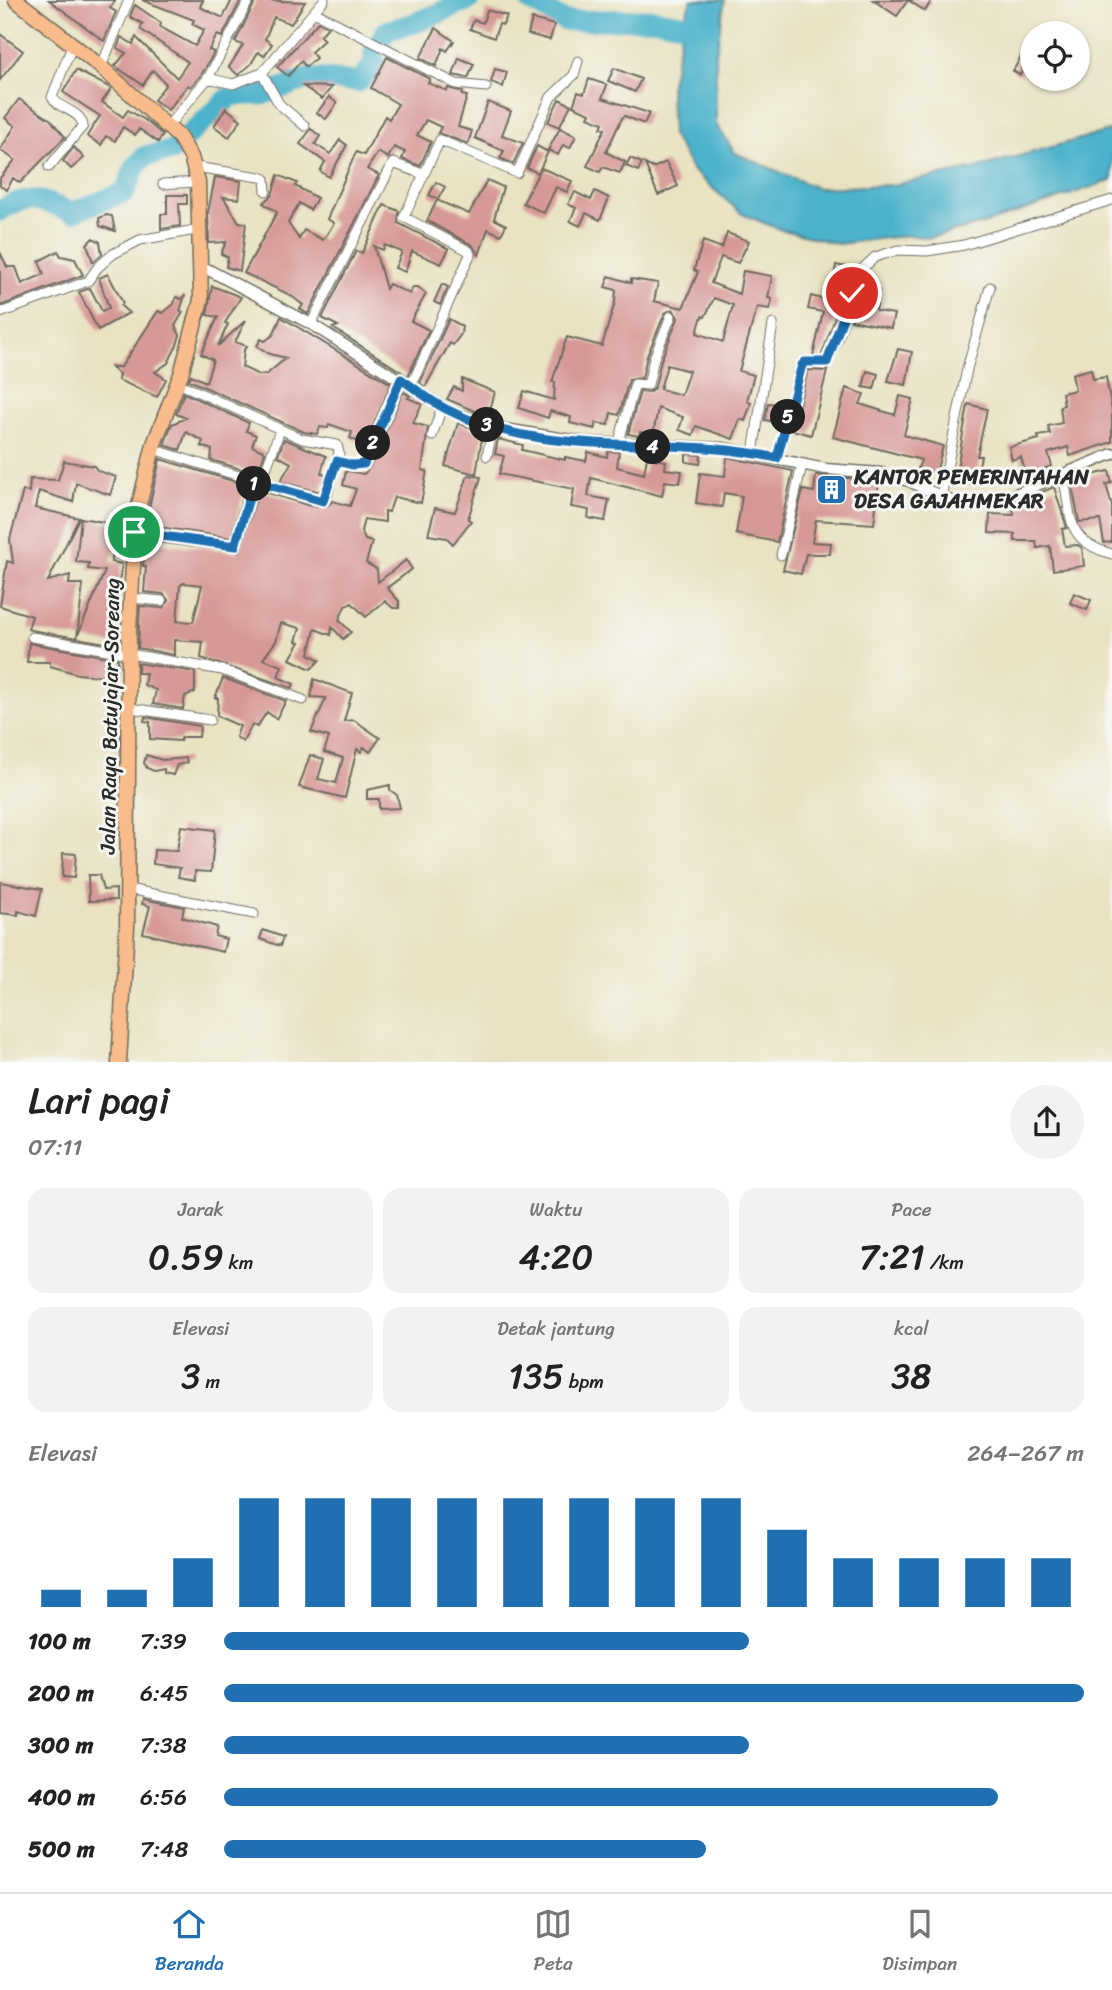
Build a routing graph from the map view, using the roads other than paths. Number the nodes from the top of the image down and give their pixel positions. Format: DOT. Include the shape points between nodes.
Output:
graph roads {
  1 [pos="16,0"];
  2 [pos="129,0"];
  3 [pos="249,0"];
  4 [pos="324,0"];
  5 [pos="314,12"];
  6 [pos="73,44"];
  7 [pos="578,61"];
  8 [pos="102,67"];
  9 [pos="262,73"];
  10 [pos="208,78"];
  11 [pos="486,87"];
  12 [pos="168,126"];
  13 [pos="305,127"];
  14 [pos="192,160"];
  15 [pos="49,167"];
  16 [pos="423,174"];
  17 [pos="198,182"];
  18 [pos="163,184"];
  19 [pos="266,191"];
  20 [pos="1112,200"];
  21 [pos="201,229"];
  22 [pos="202,267"];
  23 [pos="990,287"];
  24 [pos="0,313"];
  25 [pos="671,316"];
  26 [pos="311,324"];
  27 [pos="773,324"];
  28 [pos="401,379"];
  29 [pos="178,383"];
  30 [pos="411,386"];
  31 [pos="442,407"];
  32 [pos="493,427"];
  33 [pos="280,430"];
  34 [pos="432,436"];
  35 [pos="618,445"];
  36 [pos="153,449"];
  37 [pos="753,453"];
  38 [pos="1112,454"];
  39 [pos="487,456"];
  40 [pos="777,458"];
  41 [pos="337,461"];
  42 [pos="802,465"];
  43 [pos="1063,474"];
  44 [pos="258,482"];
  45 [pos="941,498"];
  46 [pos="134,532"];
  47 [pos="1112,554"];
  48 [pos="781,555"];
  49 [pos="131,598"];
  50 [pos="162,601"];
  51 [pos="32,637"];
  52 [pos="129,653"];
  53 [pos="303,700"];
  54 [pos="130,708"];
  55 [pos="210,720"];
  56 [pos="128,889"];
  57 [pos="254,914"];
  58 [pos="119,1062"];
  1 -- 6 [label="highway, Jalan Raya Batujajar-Soreang"];
  2 -- 8 [label="street"];
  3 -- 10 [label="street"];
  4 -- 5 [label="street"];
  5 -- 9 [label="street"];
  5 -- 11 [label="street" via="456,84"];
  6 -- 8 [label="highway, Jalan Raya Batujajar-Soreang"];
  6 -- 15 [label="street" via="52,97 80,116 83,126"];
  7 -- 16 [label="street" via="574,75 551,97 517,173 442,140"];
  8 -- 12 [label="highway, Jalan Raya Batujajar-Soreang"];
  9 -- 10 [label="street" via="233,84"];
  9 -- 13 [label="street" via="279,104"];
  10 -- 12 [label="street"];
  12 -- 14 [label="highway, Jalan Raya Batujajar-Soreang"];
  14 -- 17 [label="highway, Jalan Raya Batujajar-Soreang"];
  14 -- 19 [label="street" via="260,177 266,182"];
  16 -- 26 [label="street" via="393,163"];
  16 -- 30 [label="street" via="404,217 470,253"];
  17 -- 18 [label="street"];
  17 -- 21 [label="highway, Jalan Raya Batujajar-Soreang"];
  20 -- 40 [label="street" via="964,245 898,250 865,263 857,274 827,362 802,365"];
  21 -- 22 [label="highway, Jalan Raya Batujajar-Soreang"];
  21 -- 24 [label="street" via="140,240 113,254 88,281"];
  22 -- 26 [label="street"];
  22 -- 29 [label="highway, Jalan Raya Batujajar-Soreang" via="198,316"];
  23 -- 45 [label="street" via="969,358"];
  25 -- 35 [label="street" via="648,385 635,384"];
  26 -- 28 [label="street"];
  27 -- 37 [label="street"];
  28 -- 30 [label="street"];
  28 -- 41 [label="street" via="364,464"];
  29 -- 33 [label="street"];
  29 -- 36 [label="highway, Jalan Raya Batujajar-Soreang"];
  30 -- 31 [label="street"];
  31 -- 32 [label="street"];
  31 -- 34 [label="street"];
  32 -- 35 [label="street"];
  32 -- 39 [label="street"];
  33 -- 41 [label="street" via="337,445"];
  33 -- 44 [label="street"];
  35 -- 37 [label="street"];
  36 -- 44 [label="street"];
  36 -- 46 [label="highway, Jalan Raya Batujajar-Soreang"];
  37 -- 40 [label="street"];
  38 -- 43 [label="street"];
  40 -- 42 [label="street"];
  41 -- 44 [label="street" via="323,501"];
  42 -- 45 [label="street" via="881,473"];
  42 -- 48 [label="street"];
  43 -- 45 [label="street" via="993,502 968,504"];
  43 -- 47 [label="street" via="1071,523 1078,537"];
  44 -- 46 [label="street" via="235,546"];
  46 -- 49 [label="highway, Jalan Raya Batujajar-Soreang"];
  49 -- 50 [label="street"];
  49 -- 52 [label="highway, Jalan Raya Batujajar-Soreang"];
  51 -- 52 [label="street"];
  52 -- 53 [label="street" via="222,670"];
  52 -- 54 [label="highway, Jalan Raya Batujajar-Soreang"];
  54 -- 55 [label="street"];
  54 -- 56 [label="highway, Jalan Raya Batujajar-Soreang"];
  56 -- 57 [label="street"];
  56 -- 58 [label="highway, Jalan Raya Batujajar-Soreang"];
}
